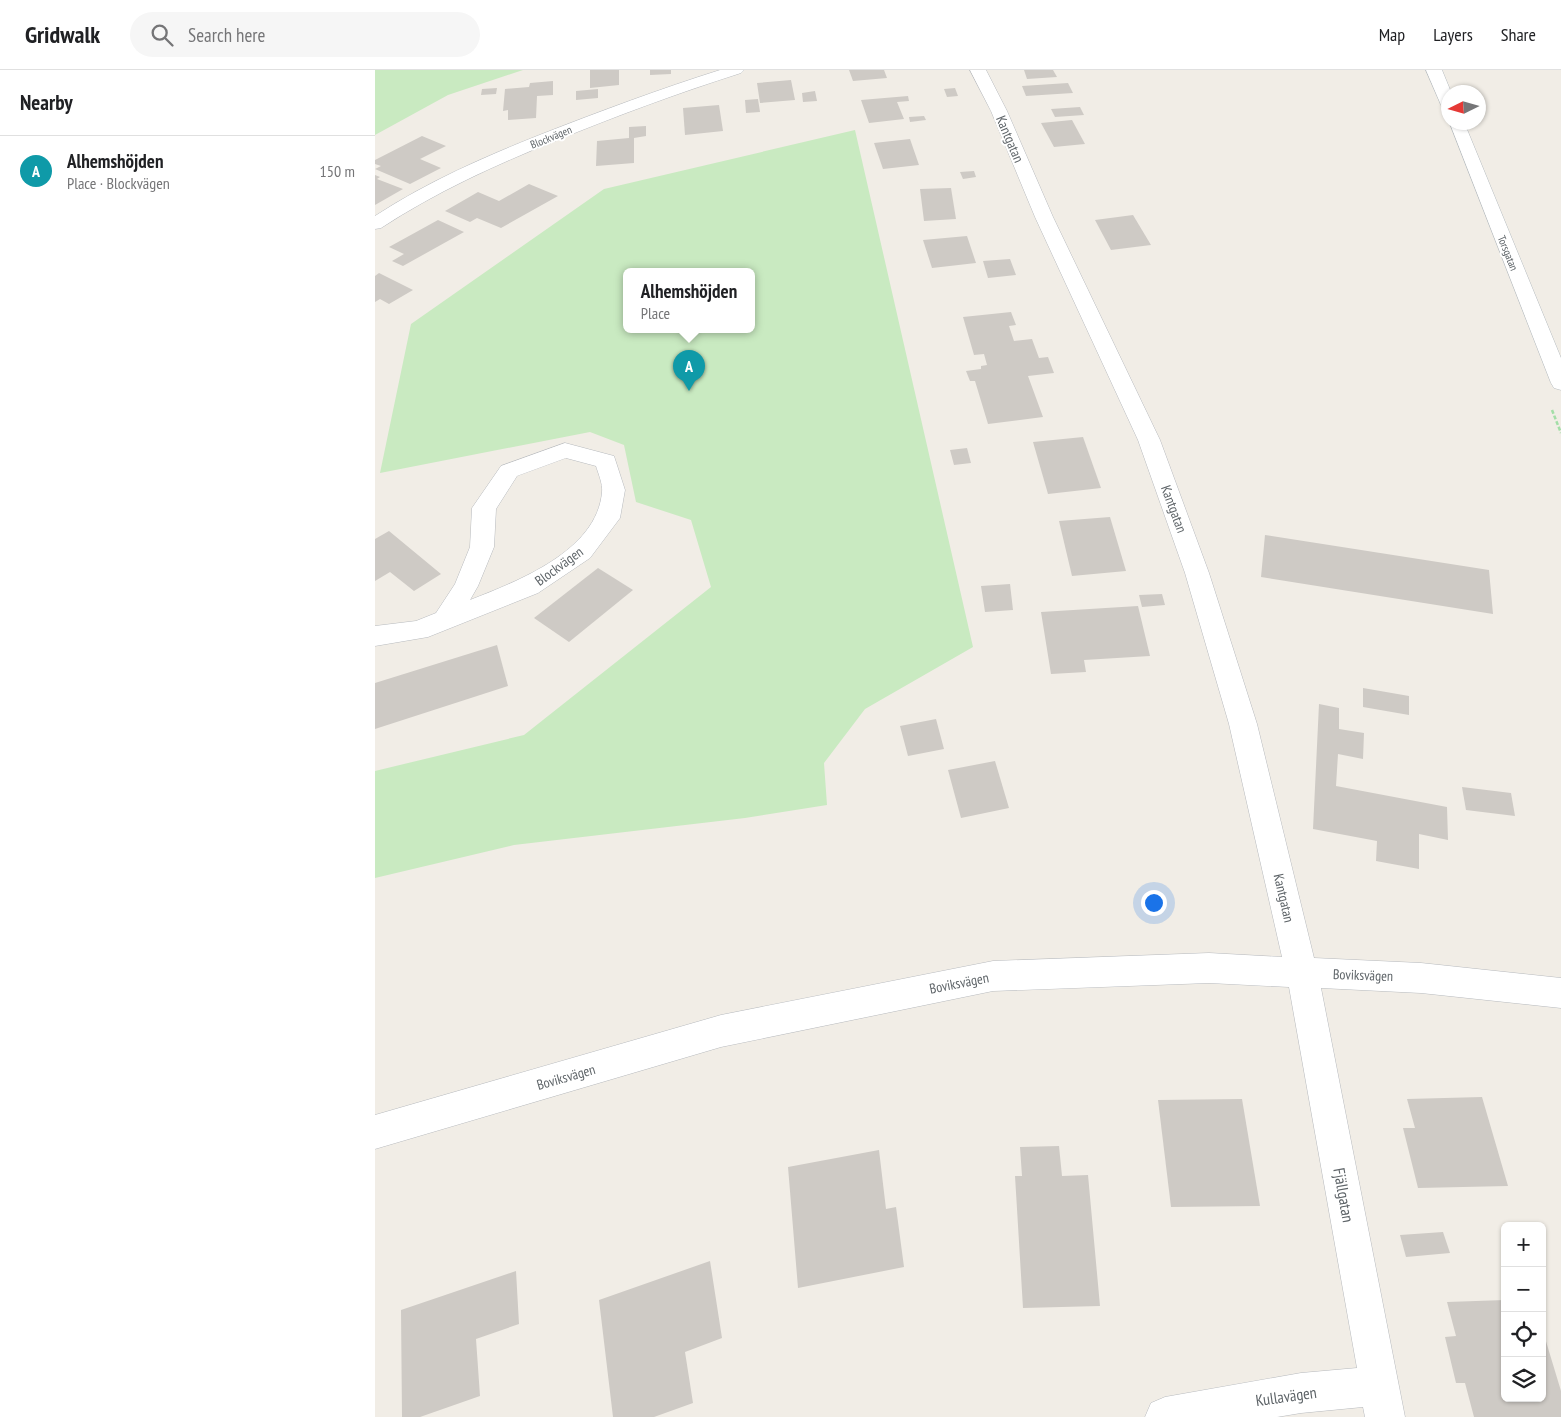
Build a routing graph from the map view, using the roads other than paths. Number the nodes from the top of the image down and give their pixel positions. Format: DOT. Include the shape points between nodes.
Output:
graph roads {
  1 [pos="736,70"];
  2 [pos="978,70"];
  3 [pos="1435,70"];
  4 [pos="1441,85"];
  5 [pos="1459,130"];
  6 [pos="375,224"];
  7 [pos="1561,383"];
  8 [pos="445,620"];
  9 [pos="375,636"];
  10 [pos="1301,973"];
  11 [pos="1561,993"];
  12 [pos="375,1132"];
  13 [pos="1382,1402"];
  14 [pos="1165,1417"];
  1 -- 6 [label="street, Blockvägen" via="585,123 463,173"];
  2 -- 10 [label="street, Kantgatan" via="1149,440 1194,564 1243,724"];
  3 -- 4 [label="street"];
  5 -- 7 [label="street, Torsgatan"];
  8 -- 8 [label="street, Blockvägen" via="529,587 581,552 608,518 614,490 606,461 565,450 509,471 484,508 482,548 466,586"];
  8 -- 9 [label="street, Blockvägen" via="419,630"];
  10 -- 11 [label="street, Boviksvägen" via="1421,978"];
  10 -- 12 [label="street, Boviksvägen" via="1209,968 993,976 721,1031"];
  10 -- 13 [label="street, Fjällgatan"];
  13 -- 14 [label="street, Kullavägen" via="1301,1393"];
}
